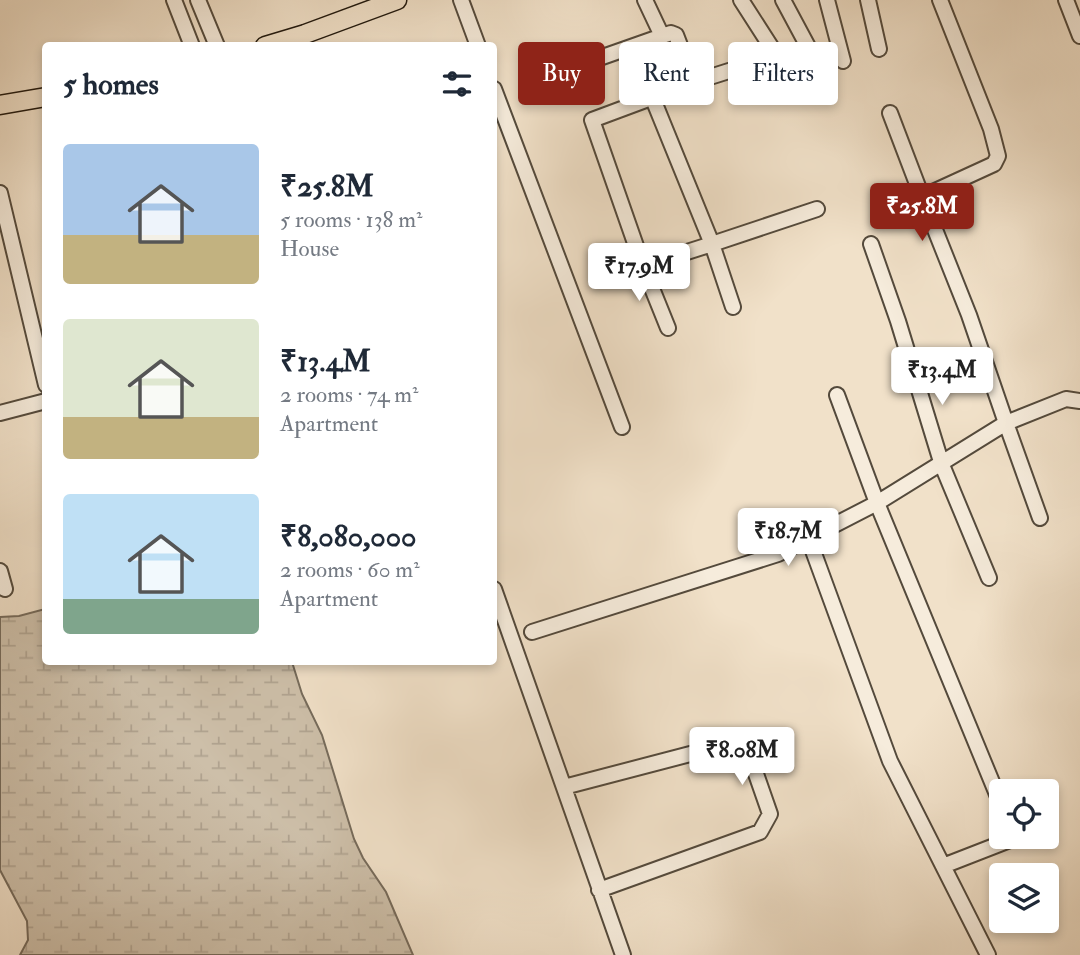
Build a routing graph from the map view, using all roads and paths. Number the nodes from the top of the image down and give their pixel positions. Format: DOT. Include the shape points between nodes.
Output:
graph roads {
  1 [pos="174,0"];
  2 [pos="198,0"];
  3 [pos="461,0"];
  4 [pos="645,0"];
  5 [pos="741,0"];
  6 [pos="783,0"];
  7 [pos="827,0"];
  8 [pos="868,0"];
  9 [pos="940,0"];
  10 [pos="1066,0"];
  11 [pos="388,1"];
  12 [pos="1080,36"];
  13 [pos="662,37"];
  14 [pos="190,42"];
  15 [pos="215,42"];
  16 [pos="288,42"];
  17 [pos="477,42"];
  18 [pos="679,42"];
  19 [pos="768,42"];
  20 [pos="805,42"];
  21 [pos="879,49"];
  22 [pos="605,57"];
  23 [pos="843,61"];
  24 [pos="497,97"];
  25 [pos="42,98"];
  26 [pos="0,105"];
  27 [pos="636,105"];
  28 [pos="655,105"];
  29 [pos="890,113"];
  30 [pos="0,192"];
  31 [pos="922,197"];
  32 [pos="817,209"];
  33 [pos="712,244"];
  34 [pos="871,244"];
  35 [pos="643,266"];
  36 [pos="733,307"];
  37 [pos="668,328"];
  38 [pos="42,368"];
  39 [pos="837,395"];
  40 [pos="1080,401"];
  41 [pos="42,402"];
  42 [pos="0,413"];
  43 [pos="1006,423"];
  44 [pos="622,427"];
  45 [pos="942,465"];
  46 [pos="877,503"];
  47 [pos="1040,518"];
  48 [pos="808,537"];
  49 [pos="0,571"];
  50 [pos="989,578"];
  51 [pos="5,589"];
  52 [pos="497,597"];
  53 [pos="532,632"];
  54 [pos="991,779"];
  55 [pos="564,787"];
  56 [pos="989,848"];
  57 [pos="943,866"];
  58 [pos="599,890"];
  59 [pos="623,955"];
  60 [pos="988,955"];
  1 -- 14 [label="street"];
  2 -- 15 [label="street"];
  3 -- 17 [label="street"];
  4 -- 13 [label="street"];
  5 -- 19 [label="street"];
  6 -- 20 [label="street"];
  7 -- 23 [label="street"];
  8 -- 21 [label="street"];
  9 -- 31 [label="street" via="998,156 993,164"];
  10 -- 12 [label="street"];
  11 -- 16 [label="main road"];
  13 -- 18 [label="street" via="671,33"];
  13 -- 22 [label="street"];
  24 -- 44 [label="street"];
  25 -- 26 [label="main road"];
  27 -- 35 [label="street" via="592,120"];
  28 -- 33 [label="street"];
  29 -- 31 [label="street"];
  30 -- 38 [label="street"];
  31 -- 43 [label="street"];
  32 -- 33 [label="street"];
  33 -- 35 [label="street"];
  33 -- 36 [label="street"];
  34 -- 45 [label="street"];
  35 -- 37 [label="street"];
  39 -- 46 [label="street"];
  40 -- 43 [label="street" via="1066,399"];
  41 -- 42 [label="street"];
  43 -- 45 [label="street"];
  43 -- 47 [label="street"];
  45 -- 46 [label="street"];
  45 -- 50 [label="street"];
  46 -- 48 [label="street"];
  46 -- 54 [label="street"];
  48 -- 53 [label="street" via="778,554"];
  48 -- 57 [label="street" via="890,761"];
  49 -- 51 [label="street"];
  52 -- 55 [label="street"];
  55 -- 58 [label="street"];
  55 -- 58 [label="street" via="740,741 748,751 770,814 760,832"];
  56 -- 57 [label="street"];
  57 -- 60 [label="street"];
  58 -- 59 [label="street"];
}
